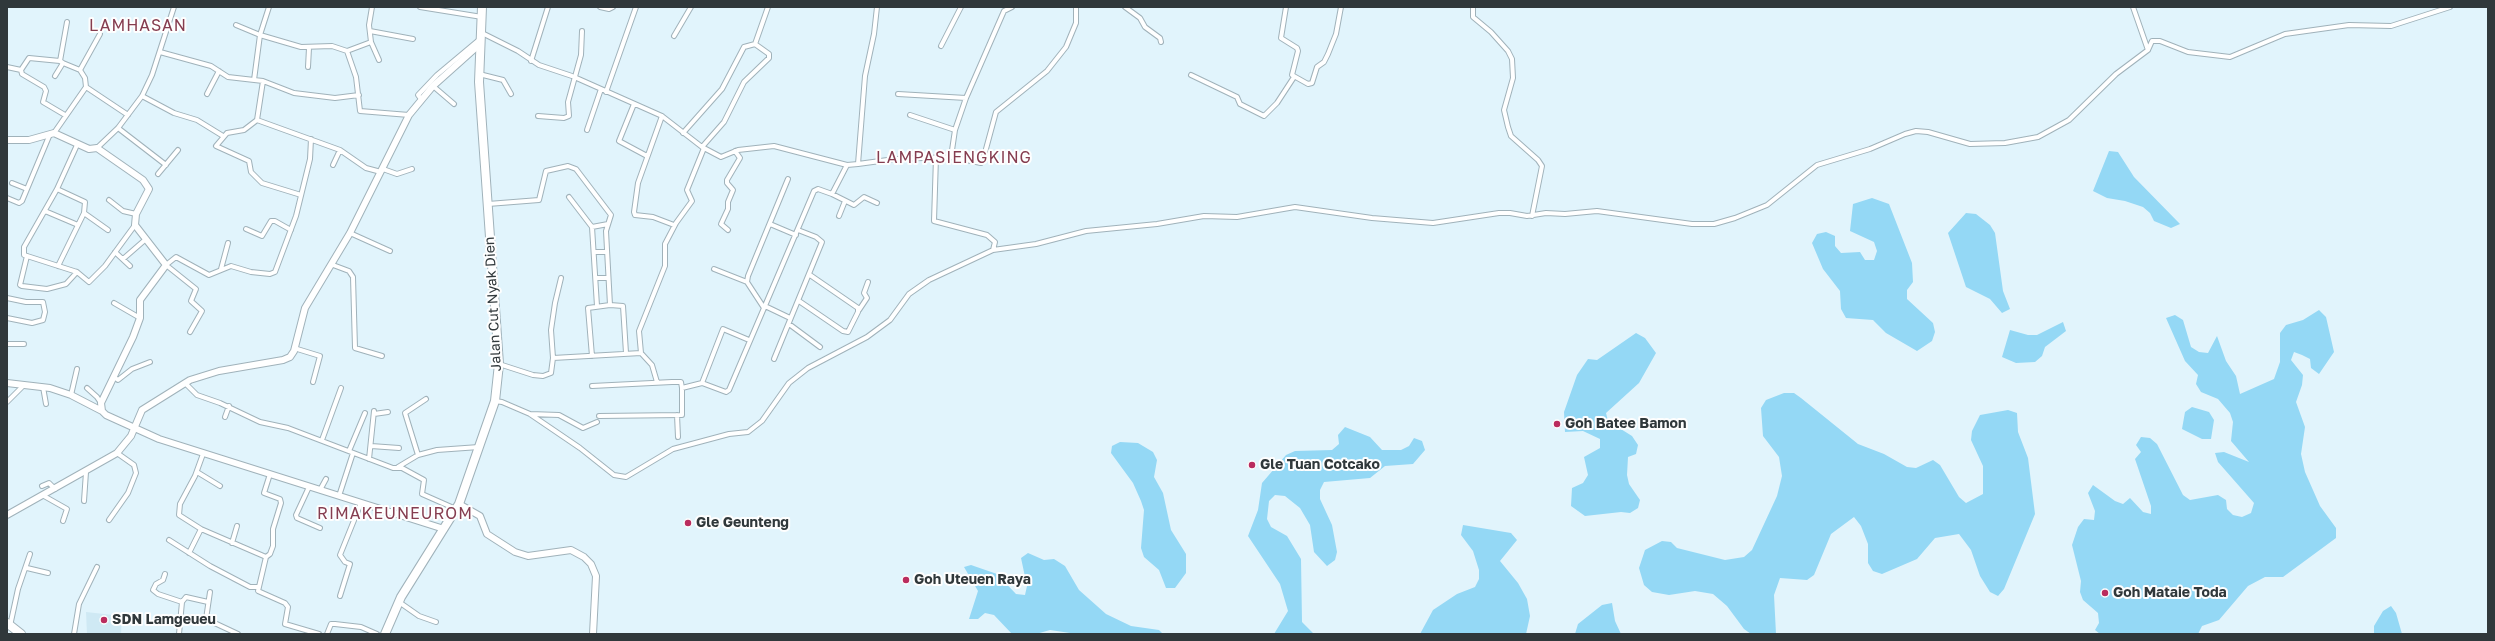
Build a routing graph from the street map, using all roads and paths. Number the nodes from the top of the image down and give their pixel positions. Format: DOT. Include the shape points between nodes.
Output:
graph roads {
  1 [pos="174,7"];
  2 [pos="269,7"];
  3 [pos="372,7"];
  4 [pos="420,7"];
  5 [pos="482,7"];
  6 [pos="548,7"];
  7 [pos="600,7"];
  8 [pos="613,7"];
  9 [pos="636,7"];
  10 [pos="691,7"];
  11 [pos="768,7"];
  12 [pos="877,7"];
  13 [pos="961,7"];
  14 [pos="1012,7"];
  15 [pos="1076,7"];
  16 [pos="1125,7"];
  17 [pos="1286,7"];
  18 [pos="1341,7"];
  19 [pos="1473,7"];
  20 [pos="2133,7"];
  21 [pos="2450,7"];
  22 [pos="482,17"];
  23 [pos="67,22"];
  24 [pos="236,25"];
  25 [pos="370,31"];
  26 [pos="582,31"];
  27 [pos="100,34"];
  28 [pos="260,35"];
  29 [pos="674,36"];
  30 [pos="480,39"];
  31 [pos="413,40"];
  32 [pos="370,42"];
  33 [pos="1161,42"];
  34 [pos="754,44"];
  35 [pos="941,46"];
  36 [pos="309,48"];
  37 [pos="2148,50"];
  38 [pos="346,51"];
  39 [pos="160,52"];
  40 [pos="379,60"];
  41 [pos="531,61"];
  42 [pos="62,62"];
  43 [pos="7,67"];
  44 [pos="308,67"];
  45 [pos="21,70"];
  46 [pos="80,70"];
  47 [pos="219,71"];
  48 [pos="479,74"];
  49 [pos="1191,75"];
  50 [pos="55,76"];
  51 [pos="439,77"];
  52 [pos="1294,77"];
  53 [pos="575,78"];
  54 [pos="254,80"];
  55 [pos="263,81"];
  56 [pos="433,86"];
  57 [pos="86,87"];
  58 [pos="601,89"];
  59 [pos="606,92"];
  60 [pos="207,94"];
  61 [pos="511,94"];
  62 [pos="898,94"];
  63 [pos="142,96"];
  64 [pos="359,96"];
  65 [pos="419,98"];
  66 [pos="966,98"];
  67 [pos="454,104"];
  68 [pos="634,104"];
  69 [pos="65,115"];
  70 [pos="128,115"];
  71 [pos="409,115"];
  72 [pos="910,115"];
  73 [pos="538,116"];
  74 [pos="662,116"];
  75 [pos="257,120"];
  76 [pos="118,128"];
  77 [pos="587,130"];
  78 [pos="955,130"];
  79 [pos="52,133"];
  80 [pos="683,133"];
  81 [pos="223,136"];
  82 [pos="311,139"];
  83 [pos="7,140"];
  84 [pos="77,145"];
  85 [pos="703,147"];
  86 [pos="97,148"];
  87 [pos="178,150"];
  88 [pos="340,150"];
  89 [pos="735,152"];
  90 [pos="647,156"];
  91 [pos="936,157"];
  92 [pos="951,157"];
  93 [pos="858,164"];
  94 [pos="166,165"];
  95 [pos="333,165"];
  96 [pos="847,165"];
  97 [pos="412,169"];
  98 [pos="382,171"];
  99 [pos="158,174"];
  100 [pos="788,179"];
  101 [pos="12,183"];
  102 [pos="27,188"];
  103 [pos="57,190"];
  104 [pos="832,194"];
  105 [pos="301,195"];
  106 [pos="568,197"];
  107 [pos="7,198"];
  108 [pos="109,200"];
  109 [pos="845,201"];
  110 [pos="877,203"];
  111 [pos="487,204"];
  112 [pos="45,211"];
  113 [pos="84,213"];
  114 [pos="136,214"];
  115 [pos="839,216"];
  116 [pos="1532,216"];
  117 [pos="608,224"];
  118 [pos="770,224"];
  119 [pos="78,225"];
  120 [pos="135,225"];
  121 [pos="674,225"];
  122 [pos="592,227"];
  123 [pos="246,229"];
  124 [pos="108,230"];
  125 [pos="292,230"];
  126 [pos="728,230"];
  127 [pos="798,230"];
  128 [pos="350,233"];
  129 [pos="796,235"];
  130 [pos="146,239"];
  131 [pos="228,243"];
  132 [pos="993,250"];
  133 [pos="390,251"];
  134 [pos="115,252"];
  135 [pos="594,252"];
  136 [pos="606,252"];
  137 [pos="27,256"];
  138 [pos="123,259"];
  139 [pos="166,265"];
  140 [pos="333,265"];
  141 [pos="58,266"];
  142 [pos="130,266"];
  143 [pos="221,269"];
  144 [pos="714,269"];
  145 [pos="77,272"];
  146 [pos="810,275"];
  147 [pos="561,278"];
  148 [pos="596,278"];
  149 [pos="607,278"];
  150 [pos="747,282"];
  151 [pos="868,282"];
  152 [pos="7,298"];
  153 [pos="799,301"];
  154 [pos="114,303"];
  155 [pos="610,305"];
  156 [pos="597,306"];
  157 [pos="764,307"];
  158 [pos="859,310"];
  159 [pos="7,318"];
  160 [pos="140,318"];
  161 [pos="790,318"];
  162 [pos="789,324"];
  163 [pos="190,332"];
  164 [pos="749,340"];
  165 [pos="7,344"];
  166 [pos="24,344"];
  167 [pos="820,347"];
  168 [pos="294,348"];
  169 [pos="626,353"];
  170 [pos="641,353"];
  171 [pos="382,356"];
  172 [pos="592,356"];
  173 [pos="553,358"];
  174 [pos="774,359"];
  175 [pos="150,362"];
  176 [pos="499,364"];
  177 [pos="77,369"];
  178 [pos="114,377"];
  179 [pos="313,382"];
  180 [pos="657,382"];
  181 [pos="7,383"];
  182 [pos="185,383"];
  183 [pos="702,383"];
  184 [pos="23,386"];
  185 [pos="592,386"];
  186 [pos="43,387"];
  187 [pos="87,388"];
  188 [pos="341,388"];
  189 [pos="682,388"];
  190 [pos="71,395"];
  191 [pos="426,399"];
  192 [pos="495,401"];
  193 [pos="7,402"];
  194 [pos="46,404"];
  195 [pos="101,404"];
  196 [pos="229,406"];
  197 [pos="102,411"];
  198 [pos="388,412"];
  199 [pos="365,413"];
  200 [pos="530,414"];
  201 [pos="677,415"];
  202 [pos="599,416"];
  203 [pos="225,417"];
  204 [pos="597,422"];
  205 [pos="133,427"];
  206 [pos="678,437"];
  207 [pos="322,440"];
  208 [pos="371,446"];
  209 [pos="480,447"];
  210 [pos="399,448"];
  211 [pos="349,451"];
  212 [pos="117,453"];
  213 [pos="353,453"];
  214 [pos="203,454"];
  215 [pos="418,455"];
  216 [pos="369,459"];
  217 [pos="398,467"];
  218 [pos="86,472"];
  219 [pos="197,472"];
  220 [pos="270,474"];
  221 [pos="326,479"];
  222 [pos="42,486"];
  223 [pos="220,486"];
  224 [pos="309,487"];
  225 [pos="54,488"];
  226 [pos="320,490"];
  227 [pos="44,496"];
  228 [pos="339,496"];
  229 [pos="84,501"];
  230 [pos="361,503"];
  231 [pos="457,507"];
  232 [pos="7,515"];
  233 [pos="109,520"];
  234 [pos="63,521"];
  235 [pos="237,526"];
  236 [pos="320,528"];
  237 [pos="201,529"];
  238 [pos="444,529"];
  239 [pos="169,540"];
  240 [pos="232,543"];
  241 [pos="189,552"];
  242 [pos="30,554"];
  243 [pos="266,557"];
  244 [pos="97,567"];
  245 [pos="27,568"];
  246 [pos="48,573"];
  247 [pos="166,574"];
  248 [pos="258,587"];
  249 [pos="210,592"];
  250 [pos="340,596"];
  251 [pos="182,602"];
  252 [pos="208,602"];
  253 [pos="399,602"];
  254 [pos="436,622"];
  255 [pos="9,624"];
  256 [pos="21,634"];
  257 [pos="74,634"];
  258 [pos="179,634"];
  259 [pos="238,634"];
  260 [pos="318,634"];
  261 [pos="327,634"];
  262 [pos="377,634"];
  263 [pos="385,634"];
  264 [pos="593,634"];
  1 -- 39 [label="street"];
  2 -- 28 [label="street"];
  3 -- 25 [label="street"];
  4 -- 22 [label="street"];
  5 -- 22 [label="highway, Jalan Cut Nyak Dien"];
  6 -- 41 [label="street"];
  7 -- 8 [label="street"];
  9 -- 59 [label="street"];
  10 -- 29 [label="street"];
  11 -- 34 [label="street"];
  12 -- 93 [label="street" via="865,76"];
  13 -- 35 [label="street"];
  14 -- 66 [label="street" via="1004,11"];
  15 -- 92 [label="street" via="1076,23 1066,47 1047,71 996,112 982,162 976,164"];
  16 -- 33 [label="street" via="1140,18 1145,28 1160,38"];
  17 -- 52 [label="street" via="1280,38 1298,51 1291,71"];
  18 -- 52 [label="street" via="1336,34 1324,62 1317,67 1312,83 1308,84"];
  19 -- 116 [label="street" via="1471,12 1474,19 1492,32 1511,56 1513,78 1504,110 1508,127 1512,136 1542,166"];
  20 -- 37 [label="street"];
  21 -- 37 [label="street" via="2391,26 2349,25 2285,34 2230,57 2188,52 2160,40 2152,40"];
  22 -- 30 [label="highway, Jalan Cut Nyak Dien"];
  23 -- 42 [label="street"];
  24 -- 28 [label="street"];
  25 -- 31 [label="street"];
  25 -- 32 [label="street"];
  26 -- 53 [label="street" via="581,55"];
  27 -- 46 [label="street"];
  28 -- 36 [label="street"];
  28 -- 54 [label="street"];
  30 -- 41 [label="street" via="518,51"];
  30 -- 48 [label="highway, Jalan Cut Nyak Dien"];
  30 -- 51 [label="street"];
  32 -- 38 [label="street"];
  32 -- 40 [label="street"];
  34 -- 80 [label="street" via="744,47 722,89"];
  34 -- 85 [label="street" via="769,54 769,58 744,82 724,122"];
  36 -- 38 [label="street" via="332,46"];
  36 -- 44 [label="street"];
  37 -- 116 [label="street" via="2116,74 2069,120 2038,137 2005,143 1970,144 1916,131 1870,149 1817,165 1767,204 1714,224 1669,222 1597,211"];
  38 -- 64 [label="street" via="356,77"];
  39 -- 47 [label="street" via="211,66"];
  39 -- 63 [label="street"];
  41 -- 53 [label="street"];
  42 -- 45 [label="street" via="29,58"];
  42 -- 46 [label="street"];
  42 -- 50 [label="street"];
  43 -- 45 [label="street"];
  45 -- 69 [label="street" via="22,74 45,88 43,102"];
  46 -- 57 [label="street" via="85,78"];
  47 -- 54 [label="street" via="228,77"];
  47 -- 60 [label="street"];
  48 -- 61 [label="street" via="503,80"];
  48 -- 111 [label="highway, Jalan Cut Nyak Dien"];
  49 -- 52 [label="street" via="1237,97 1240,104 1264,116"];
  51 -- 56 [label="street"];
  51 -- 65 [label="street"];
  53 -- 58 [label="street"];
  53 -- 73 [label="street" via="568,102 567,118"];
  54 -- 55 [label="street"];
  55 -- 64 [label="street" via="294,93 335,98"];
  55 -- 75 [label="street"];
  56 -- 65 [label="street"];
  56 -- 67 [label="street"];
  57 -- 69 [label="street"];
  57 -- 70 [label="street"];
  58 -- 59 [label="street"];
  58 -- 77 [label="street"];
  59 -- 68 [label="street"];
  62 -- 66 [label="street"];
  63 -- 70 [label="street"];
  63 -- 81 [label="street" via="174,113 197,120"];
  64 -- 71 [label="street" via="360,111"];
  65 -- 71 [label="street"];
  66 -- 78 [label="street"];
  68 -- 74 [label="street"];
  68 -- 90 [label="street" via="619,141"];
  69 -- 79 [label="street"];
  70 -- 76 [label="street"];
  71 -- 98 [label="street"];
  72 -- 78 [label="street"];
  74 -- 80 [label="street"];
  74 -- 90 [label="street"];
  75 -- 81 [label="street" via="244,130 232,131"];
  75 -- 82 [label="street"];
  76 -- 86 [label="street"];
  76 -- 94 [label="street"];
  78 -- 92 [label="street"];
  79 -- 83 [label="street" via="29,140"];
  79 -- 84 [label="street"];
  79 -- 102 [label="street"];
  80 -- 85 [label="street"];
  81 -- 105 [label="street" via="216,146 249,161 250,172 262,183"];
  82 -- 88 [label="street"];
  82 -- 105 [label="street" via="310,159"];
  84 -- 86 [label="street" via="89,149"];
  84 -- 103 [label="street"];
  85 -- 89 [label="street" via="721,156"];
  85 -- 121 [label="street" via="687,190 692,201"];
  86 -- 114 [label="street" via="148,186 148,194"];
  87 -- 94 [label="street"];
  88 -- 95 [label="street"];
  88 -- 98 [label="street" via="366,168"];
  89 -- 96 [label="street" via="774,146"];
  89 -- 126 [label="street" via="740,158 726,181 733,190 721,224"];
  90 -- 121 [label="street" via="638,184 634,214 653,217"];
  91 -- 92 [label="street"];
  91 -- 93 [label="street"];
  91 -- 132 [label="street" via="934,221 987,235 995,242"];
  93 -- 96 [label="street"];
  94 -- 99 [label="street"];
  96 -- 104 [label="street"];
  97 -- 98 [label="street" via="397,174"];
  98 -- 128 [label="street"];
  100 -- 118 [label="street"];
  101 -- 102 [label="street"];
  102 -- 107 [label="street" via="20,203"];
  103 -- 112 [label="street"];
  103 -- 113 [label="street" via="85,202"];
  104 -- 109 [label="street"];
  104 -- 127 [label="street" via="818,189 814,191"];
  105 -- 125 [label="street"];
  106 -- 122 [label="street"];
  108 -- 114 [label="street" via="123,211"];
  109 -- 110 [label="street" via="857,205 864,196"];
  109 -- 115 [label="street"];
  111 -- 117 [label="street" via="539,200 546,171 568,166 576,169 605,206 611,215"];
  111 -- 176 [label="highway, Jalan Cut Nyak Dien"];
  112 -- 119 [label="street"];
  112 -- 137 [label="street" via="24,247 24,255"];
  113 -- 119 [label="street"];
  113 -- 124 [label="street"];
  114 -- 120 [label="street"];
  116 -- 132 [label="street" via="1499,213 1432,223 1295,207 1237,217 1204,216 1086,231 1049,242"];
  117 -- 122 [label="street"];
  117 -- 136 [label="street"];
  118 -- 129 [label="street"];
  118 -- 150 [label="street"];
  119 -- 141 [label="street"];
  120 -- 130 [label="street"];
  120 -- 134 [label="street"];
  121 -- 170 [label="street" via="665,244 665,266 639,331"];
  122 -- 135 [label="street"];
  123 -- 125 [label="street" via="262,236 271,221 275,221"];
  125 -- 143 [label="street" via="278,266 271,274 231,266"];
  127 -- 129 [label="street"];
  127 -- 146 [label="street" via="822,242"];
  128 -- 133 [label="street"];
  128 -- 140 [label="street"];
  129 -- 157 [label="street"];
  130 -- 138 [label="street"];
  130 -- 139 [label="street"];
  131 -- 143 [label="street"];
  132 -- 200 [label="street" via="929,280 909,294 890,320 867,337 812,365 789,383 762,421 748,432 728,434 674,449 626,476 614,475"];
  134 -- 138 [label="street"];
  134 -- 145 [label="street" via="89,282"];
  135 -- 136 [label="street"];
  135 -- 148 [label="street"];
  136 -- 149 [label="street"];
  137 -- 141 [label="street"];
  137 -- 145 [label="street" via="22,286 47,289 66,284"];
  138 -- 142 [label="street"];
  139 -- 143 [label="street" via="176,257 209,275"];
  139 -- 160 [label="street" via="140,300"];
  139 -- 163 [label="street" via="196,289 191,301 202,311"];
  140 -- 168 [label="street" via="305,308"];
  140 -- 171 [label="street" via="349,271 353,276 354,348"];
  141 -- 145 [label="street"];
  144 -- 150 [label="street"];
  146 -- 153 [label="street"];
  146 -- 158 [label="street"];
  147 -- 173 [label="street" via="551,330"];
  148 -- 149 [label="street"];
  148 -- 156 [label="street"];
  149 -- 155 [label="street"];
  150 -- 157 [label="street"];
  151 -- 158 [label="street" via="864,293 867,297"];
  152 -- 159 [label="street" via="43,302 45,312 43,320 32,323"];
  153 -- 158 [label="street" via="846,332"];
  153 -- 161 [label="street"];
  154 -- 160 [label="street"];
  155 -- 156 [label="street"];
  155 -- 169 [label="street" via="624,306"];
  156 -- 172 [label="street" via="588,308"];
  157 -- 161 [label="street"];
  157 -- 164 [label="street"];
  160 -- 178 [label="street"];
  161 -- 162 [label="street"];
  162 -- 167 [label="street"];
  162 -- 174 [label="street"];
  164 -- 183 [label="street" via="728,392"];
  164 -- 183 [label="street" via="723,329"];
  165 -- 166 [label="street"];
  168 -- 179 [label="street" via="320,356"];
  168 -- 182 [label="street" via="290,357 283,360 212,373"];
  169 -- 170 [label="street"];
  169 -- 172 [label="street"];
  170 -- 180 [label="street" via="652,365"];
  172 -- 173 [label="street"];
  173 -- 176 [label="street" via="551,373 543,376"];
  175 -- 178 [label="street" via="132,369 118,380"];
  176 -- 192 [label="highway, Jalan Cut Nyak Dien"];
  177 -- 190 [label="street"];
  178 -- 195 [label="street"];
  180 -- 185 [label="street"];
  180 -- 189 [label="street" via="681,382"];
  181 -- 184 [label="street"];
  182 -- 196 [label="street" via="197,395"];
  182 -- 205 [label="street" via="142,410"];
  183 -- 189 [label="street"];
  184 -- 186 [label="street"];
  184 -- 193 [label="street"];
  186 -- 190 [label="street"];
  186 -- 194 [label="street"];
  187 -- 195 [label="street" via="98,396"];
  188 -- 207 [label="street"];
  189 -- 201 [label="street" via="683,414"];
  190 -- 197 [label="street"];
  191 -- 215 [label="street" via="405,413"];
  192 -- 200 [label="street"];
  192 -- 209 [label="highway, Jalan Cut Nyak Dien"];
  195 -- 197 [label="street"];
  196 -- 203 [label="street"];
  196 -- 207 [label="street" via="260,422 288,428"];
  197 -- 205 [label="street"];
  198 -- 208 [label="street" via="374,412"];
  199 -- 211 [label="street"];
  200 -- 204 [label="street" via="559,415 583,428"];
  201 -- 202 [label="street"];
  201 -- 206 [label="street"];
  205 -- 212 [label="street"];
  205 -- 214 [label="street"];
  207 -- 211 [label="street"];
  208 -- 210 [label="street"];
  208 -- 216 [label="street"];
  209 -- 215 [label="street" via="444,448"];
  209 -- 231 [label="highway, Jalan Cut Nyak Dien"];
  211 -- 213 [label="street"];
  212 -- 218 [label="street"];
  212 -- 233 [label="street" via="134,465 136,473 128,493"];
  213 -- 216 [label="street"];
  213 -- 228 [label="street"];
  214 -- 219 [label="street"];
  214 -- 220 [label="street"];
  215 -- 217 [label="street"];
  216 -- 217 [label="street" via="393,468"];
  217 -- 231 [label="street" via="424,480 422,494"];
  218 -- 225 [label="street"];
  218 -- 229 [label="street"];
  219 -- 223 [label="street"];
  219 -- 237 [label="street" via="178,512 182,518"];
  220 -- 224 [label="street"];
  220 -- 243 [label="street" via="264,493 280,499 281,503 273,529 274,546"];
  221 -- 226 [label="street"];
  222 -- 225 [label="street" via="48,483"];
  224 -- 226 [label="street"];
  224 -- 236 [label="street" via="296,515 297,518"];
  225 -- 227 [label="street"];
  226 -- 228 [label="street"];
  227 -- 232 [label="street"];
  227 -- 234 [label="street" via="67,509"];
  228 -- 230 [label="street"];
  230 -- 238 [label="street"];
  230 -- 250 [label="street" via="340,555 350,564"];
  231 -- 238 [label="highway, Jalan Cut Nyak Dien"];
  231 -- 264 [label="street" via="480,516 487,534 515,552 528,556 572,550 584,557 591,564 596,576"];
  235 -- 240 [label="street"];
  237 -- 240 [label="street"];
  237 -- 241 [label="street"];
  238 -- 253 [label="highway, Jalan Cut Nyak Dien"];
  239 -- 241 [label="street"];
  240 -- 243 [label="street"];
  241 -- 248 [label="street" via="250,587"];
  242 -- 245 [label="street"];
  243 -- 248 [label="street"];
  244 -- 257 [label="street" via="79,604"];
  245 -- 246 [label="street"];
  245 -- 255 [label="street" via="18,589"];
  247 -- 251 [label="street" via="161,583 156,584 155,593"];
  248 -- 260 [label="street" via="259,594 277,598 288,607 284,624"];
  249 -- 252 [label="street"];
  251 -- 252 [label="street" via="186,598"];
  251 -- 258 [label="street"];
  252 -- 259 [label="street" via="206,619"];
  253 -- 254 [label="street" via="419,616"];
  253 -- 263 [label="highway, Jalan Cut Nyak Dien"];
  255 -- 256 [label="highway"];
  261 -- 262 [label="street" via="331,624 335,624 361,627"];
}
